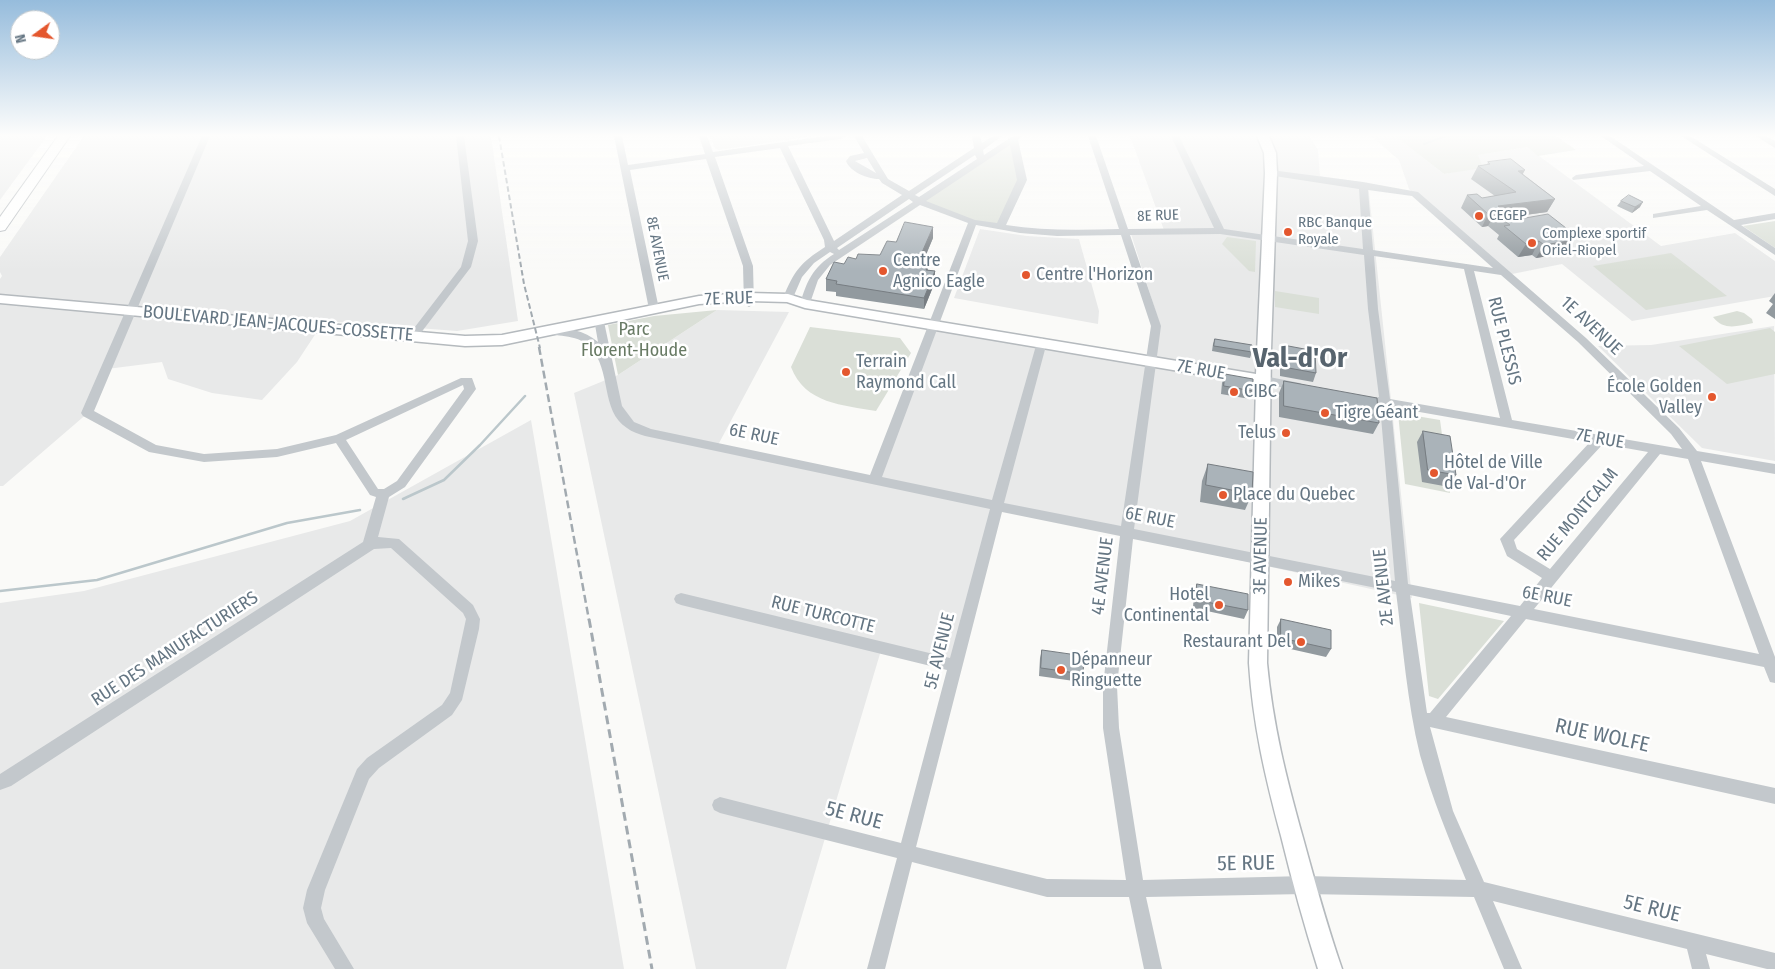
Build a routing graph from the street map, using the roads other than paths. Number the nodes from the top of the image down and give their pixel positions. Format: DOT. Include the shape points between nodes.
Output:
graph roads {
  1 [pos="32,181"];
  2 [pos="187,181"];
  3 [pos="466,181"];
  4 [pos="629,181"];
  5 [pos="718,181"];
  6 [pos="801,181"];
  7 [pos="885,181"];
  8 [pos="932,181"];
  9 [pos="946,181"];
  10 [pos="1021,181"];
  11 [pos="1107,181"];
  12 [pos="1197,181"];
  13 [pos="1271,181"];
  14 [pos="1334,181"];
  15 [pos="1671,181"];
  16 [pos="1756,181"];
  17 [pos="1363,185"];
  18 [pos="1775,193"];
  19 [pos="908,195"];
  20 [pos="920,202"];
  21 [pos="1709,207"];
  22 [pos="1656,216"];
  23 [pos="1775,216"];
  24 [pos="973,222"];
  25 [pos="1733,223"];
  26 [pos="0,226"];
  27 [pos="1000,227"];
  28 [pos="1220,231"];
  29 [pos="1124,233"];
  30 [pos="1269,237"];
  31 [pos="830,248"];
  32 [pos="1370,252"];
  33 [pos="1775,252"];
  34 [pos="840,254"];
  35 [pos="1468,267"];
  36 [pos="1503,272"];
  37 [pos="1,298"];
  38 [pos="788,298"];
  39 [pos="749,301"];
  40 [pos="805,304"];
  41 [pos="654,309"];
  42 [pos="132,312"];
  43 [pos="599,319"];
  44 [pos="934,324"];
  45 [pos="550,330"];
  46 [pos="413,336"];
  47 [pos="1042,342"];
  48 [pos="1151,361"];
  49 [pos="608,365"];
  50 [pos="1264,380"];
  51 [pos="1310,389"];
  52 [pos="1366,399"];
  53 [pos="1384,402"];
  54 [pos="1507,423"];
  55 [pos="339,438"];
  56 [pos="1600,439"];
  57 [pos="1657,449"];
  58 [pos="1693,455"];
  59 [pos="1775,469"];
  60 [pos="875,479"];
  61 [pos="383,494"];
  62 [pos="997,506"];
  63 [pos="1127,533"];
  64 [pos="369,545"];
  65 [pos="1260,560"];
  66 [pos="1551,577"];
  67 [pos="1402,589"];
  68 [pos="681,599"];
  69 [pos="1523,611"];
  70 [pos="1772,662"];
  71 [pos="956,666"];
  72 [pos="1775,677"];
  73 [pos="1427,720"];
  74 [pos="0,782"];
  75 [pos="1775,796"];
  76 [pos="720,805"];
  77 [pos="905,852"];
  78 [pos="1304,885"];
  79 [pos="1136,889"];
  80 [pos="1478,889"];
  81 [pos="1694,942"];
  82 [pos="1775,962"];
  83 [pos="345,969"];
  84 [pos="876,969"];
  85 [pos="1153,969"];
  86 [pos="1330,969"];
  87 [pos="1512,969"];
  88 [pos="1701,969"];
  1 -- 26 [label="highway"];
  2 -- 42 [label="street"];
  3 -- 46 [label="street" via="474,241 466,267"];
  4 -- 41 [label="street, 8E AVENUE"];
  5 -- 39 [label="street" via="748,266"];
  6 -- 31 [label="street"];
  7 -- 19 [label="street, 8E RUE"];
  8 -- 19 [label="street"];
  9 -- 20 [label="street"];
  10 -- 27 [label="street"];
  11 -- 29 [label="street, 4E AVENUE"];
  12 -- 28 [label="street"];
  13 -- 30 [label="main road, 3E AVENUE"];
  14 -- 17 [label="street"];
  15 -- 21 [label="street"];
  16 -- 18 [label="street"];
  17 -- 32 [label="street, 2E AVENUE"];
  17 -- 36 [label="street, 1E AVENUE" via="1415,194"];
  19 -- 20 [label="street, 8E RUE"];
  19 -- 31 [label="street"];
  20 -- 24 [label="street, 8E RUE"];
  20 -- 34 [label="street"];
  21 -- 22 [label="street"];
  21 -- 25 [label="street"];
  23 -- 25 [label="street"];
  24 -- 27 [label="street, 8E RUE"];
  24 -- 44 [label="street"];
  25 -- 33 [label="street"];
  27 -- 29 [label="street, 8E RUE" via="1057,233"];
  28 -- 29 [label="street, 8E RUE"];
  28 -- 30 [label="street, 8E RUE"];
  29 -- 48 [label="street, 4E AVENUE" via="1155,321"];
  30 -- 32 [label="street, 8E RUE"];
  30 -- 50 [label="main road, 3E AVENUE"];
  31 -- 34 [label="street"];
  31 -- 38 [label="street" via="802,269"];
  32 -- 35 [label="street, 8E RUE"];
  32 -- 53 [label="street, 2E AVENUE"];
  34 -- 40 [label="street" via="819,270"];
  35 -- 36 [label="street, 8E RUE"];
  35 -- 54 [label="street, RUE PLESSIS"];
  36 -- 58 [label="street, 1E AVENUE" via="1582,340 1675,431"];
  37 -- 42 [label="main road, BOULEVARD JEAN-JACQUES-COSSETTE"];
  38 -- 39 [label="main road, 7E RUE"];
  38 -- 40 [label="main road, 7E RUE"];
  39 -- 40 [label="main road, 7E RUE"];
  39 -- 41 [label="main road, 7E RUE"];
  40 -- 44 [label="main road, 7E RUE"];
  41 -- 43 [label="main road, 7E RUE"];
  42 -- 46 [label="main road, BOULEVARD JEAN-JACQUES-COSSETTE"];
  42 -- 55 [label="street" via="87,412 93,416 153,448 204,458 277,453"];
  43 -- 45 [label="main road, 7E RUE"];
  43 -- 49 [label="street, 6E RUE"];
  44 -- 47 [label="main road, 7E RUE"];
  44 -- 60 [label="street"];
  45 -- 46 [label="main road, BOULEVARD JEAN-JACQUES-COSSETTE" via="486,341"];
  45 -- 49 [label="street" via="586,336"];
  47 -- 48 [label="main road, 7E RUE"];
  47 -- 62 [label="street, 5E AVENUE"];
  48 -- 50 [label="main road, 7E RUE"];
  48 -- 63 [label="street, 4E AVENUE"];
  49 -- 60 [label="street, 6E RUE" via="616,407 630,425 649,433"];
  50 -- 51 [label="street, 7E RUE"];
  50 -- 65 [label="main road, 3E AVENUE"];
  52 -- 53 [label="street, 7E RUE"];
  53 -- 54 [label="street, 7E RUE"];
  53 -- 67 [label="street, 2E AVENUE"];
  54 -- 56 [label="street, 7E RUE"];
  55 -- 61 [label="street" via="374,492"];
  55 -- 61 [label="street" via="468,381 470,388 401,484"];
  56 -- 57 [label="street, 7E RUE"];
  56 -- 66 [label="street" via="1507,539 1512,552"];
  57 -- 58 [label="street, 7E RUE"];
  57 -- 66 [label="street, RUE MONTCALM"];
  58 -- 59 [label="street, 7E RUE"];
  58 -- 70 [label="street, 1E AVENUE"];
  60 -- 62 [label="street, 6E RUE"];
  61 -- 64 [label="street"];
  62 -- 63 [label="street, 6E RUE"];
  62 -- 71 [label="street, 5E AVENUE"];
  63 -- 65 [label="street, 6E RUE"];
  63 -- 79 [label="street, 4E AVENUE" via="1110,686 1111,728"];
  64 -- 74 [label="street, RUE DES MANUFACTURIERS"];
  64 -- 83 [label="street, RUE DES MANUFACTURIERS" via="394,543 468,609 473,619 453,703 363,774 316,890 312,908 316,923"];
  65 -- 67 [label="street, 6E RUE"];
  65 -- 78 [label="main road, 3E AVENUE" via="1258,663 1261,704 1270,756"];
  66 -- 69 [label="street, RUE MONTCALM"];
  67 -- 69 [label="street, 6E RUE"];
  67 -- 73 [label="street, 2E AVENUE"];
  68 -- 71 [label="street, RUE TURCOTTE"];
  69 -- 70 [label="street, 6E RUE"];
  69 -- 73 [label="street, RUE MONTCALM"];
  70 -- 72 [label="street, 1E AVENUE"];
  71 -- 77 [label="street, 5E AVENUE"];
  73 -- 75 [label="street, RUE WOLFE"];
  73 -- 80 [label="street, 2E AVENUE" via="1428,754 1445,810"];
  76 -- 77 [label="street, 5E RUE"];
  77 -- 79 [label="street, 5E RUE" via="1046,888"];
  77 -- 84 [label="street, 5E AVENUE"];
  78 -- 79 [label="street, 5E RUE"];
  78 -- 80 [label="street, 5E RUE"];
  78 -- 86 [label="main road, 3E AVENUE"];
  79 -- 85 [label="street, 4E AVENUE"];
  80 -- 81 [label="street, 5E RUE"];
  80 -- 87 [label="street, 2E AVENUE"];
  81 -- 82 [label="street, 5E RUE"];
  81 -- 88 [label="street"];
}
